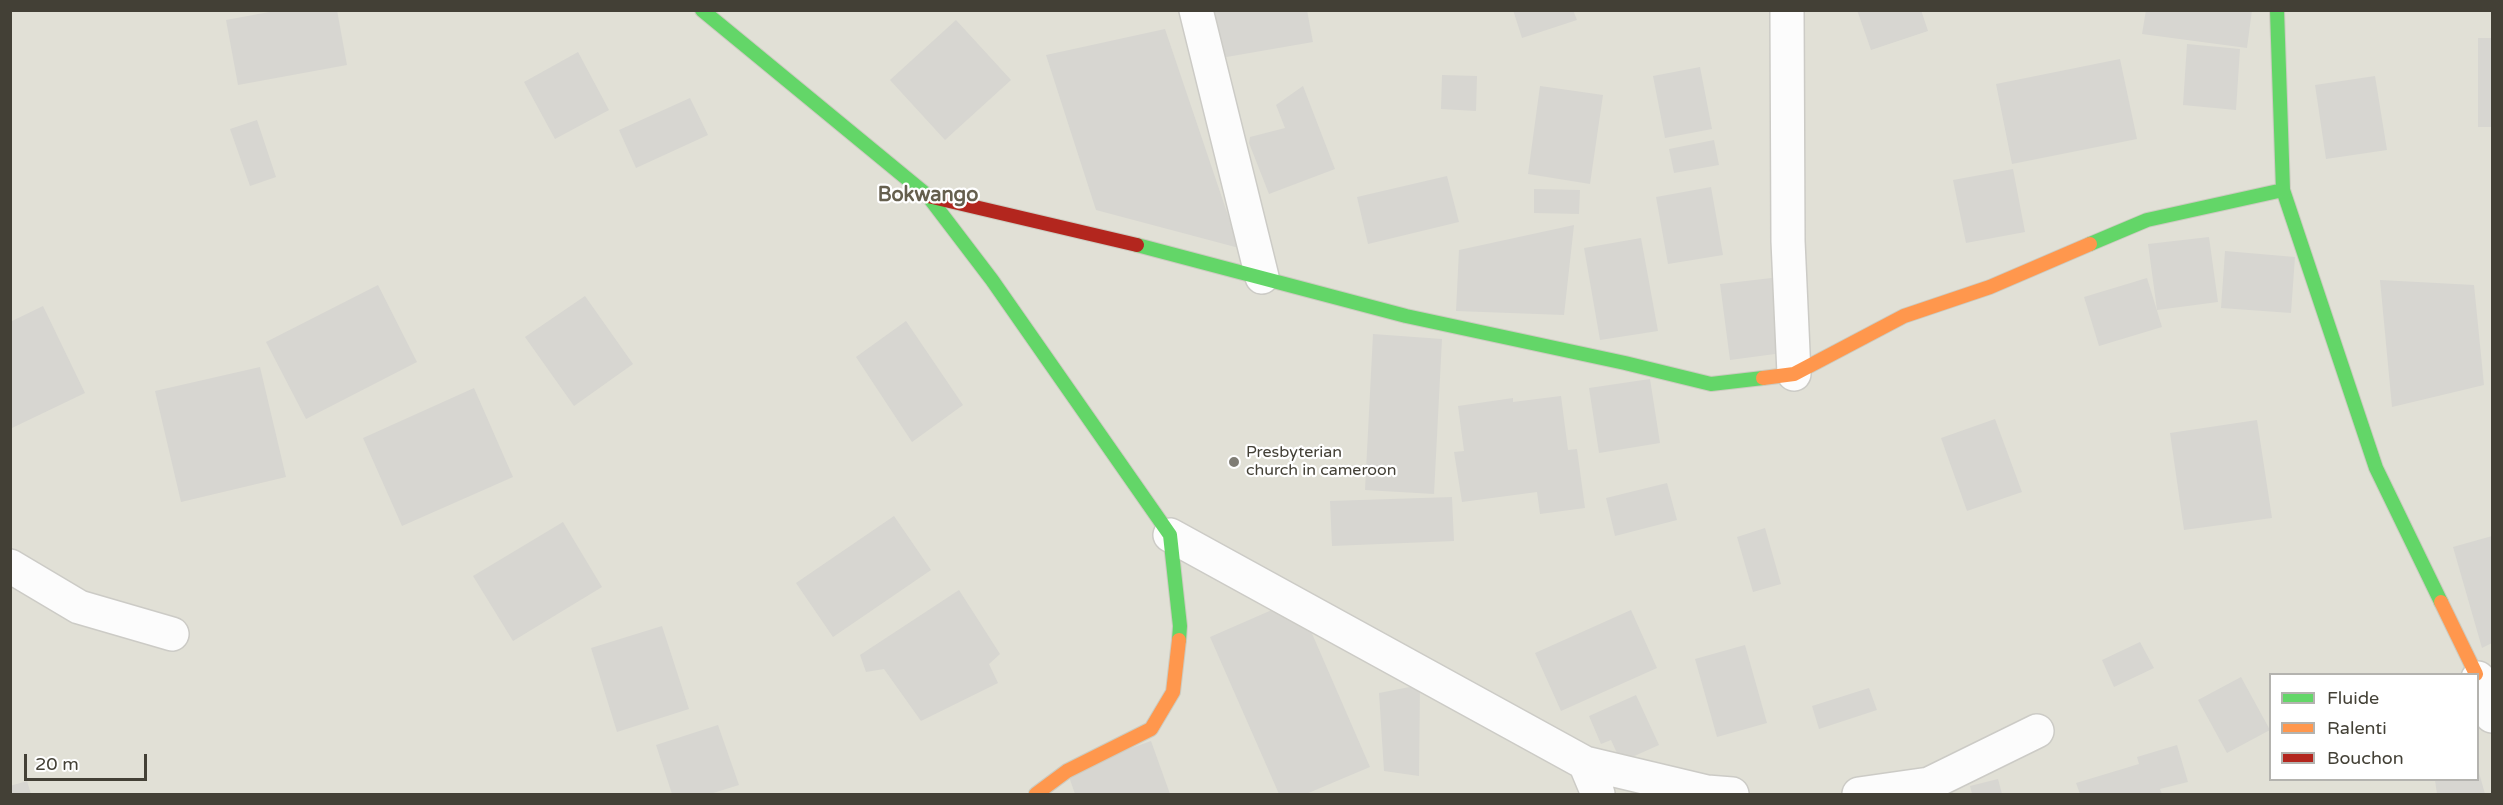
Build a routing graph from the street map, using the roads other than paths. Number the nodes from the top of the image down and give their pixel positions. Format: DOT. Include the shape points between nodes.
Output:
graph roads {
  1 [pos="702,10"];
  2 [pos="1196,10"];
  3 [pos="1787,10"];
  4 [pos="2277,10"];
  5 [pos="2283,190"];
  6 [pos="928,196"];
  7 [pos="1262,277"];
  8 [pos="1794,374"];
  9 [pos="1170,535"];
  10 [pos="10,566"];
  11 [pos="172,634"];
  12 [pos="2476,673"];
  13 [pos="2479,681"];
  14 [pos="2493,716"];
  15 [pos="2037,731"];
  16 [pos="1585,763"];
  17 [pos="1036,795"];
  18 [pos="1598,795"];
  19 [pos="1732,795"];
  20 [pos="1859,795"];
  1 -- 6 [label="street"];
  2 -- 7 [label="street"];
  3 -- 8 [label="street" via="1788,241"];
  4 -- 5 [label="street"];
  5 -- 8 [label="street" via="2147,220 1990,287 1904,316"];
  5 -- 12 [label="street" via="2376,468"];
  6 -- 7 [label="street"];
  6 -- 9 [label="street" via="992,280"];
  7 -- 8 [label="street" via="1406,316 1711,384"];
  9 -- 16 [label="street"];
  9 -- 17 [label="street" via="1180,626 1173,692 1151,729 1067,771"];
  10 -- 11 [label="street" via="79,607"];
  13 -- 14 [label="street"];
  15 -- 20 [label="street" via="1929,784"];
  16 -- 18 [label="street"];
  16 -- 19 [label="street"];
}
